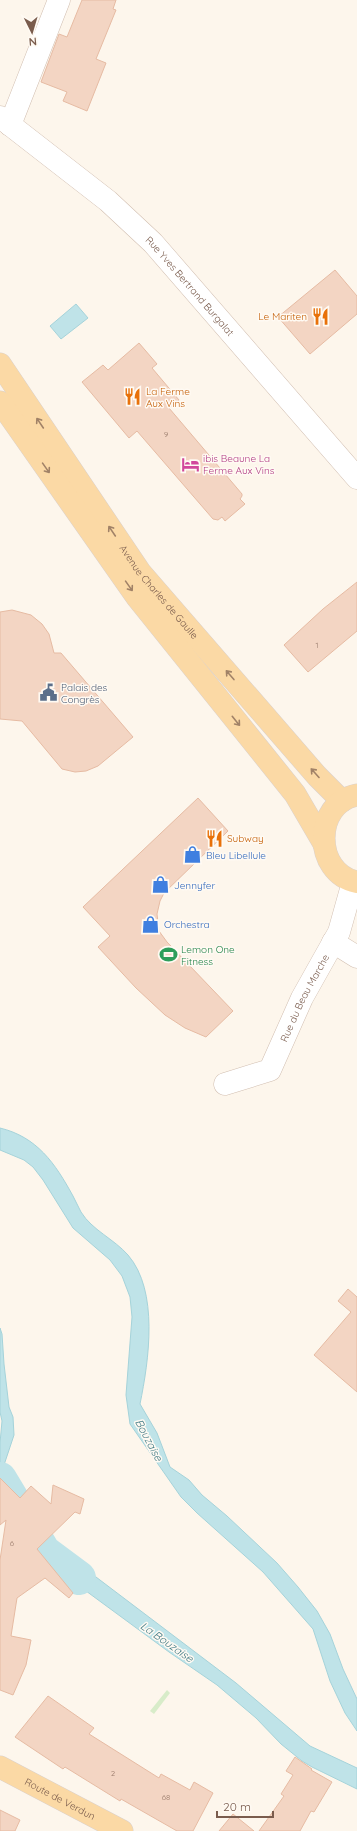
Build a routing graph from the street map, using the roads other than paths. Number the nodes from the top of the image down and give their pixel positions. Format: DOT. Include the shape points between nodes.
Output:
graph roads {
  1 [pos="59,0"];
  2 [pos="5,121"];
  3 [pos="0,364"];
  4 [pos="0,402"];
  5 [pos="357,478"];
  6 [pos="349,798"];
  7 [pos="323,842"];
  8 [pos="355,882"];
  9 [pos="333,942"];
  10 [pos="357,957"];
  11 [pos="225,1084"];
  12 [pos="0,1767"];
  13 [pos="121,1831"];
  1 -- 2 [label="street"];
  2 -- 5 [label="street, Rue Yves Bertrand Burgalat" via="108,201 153,244"];
  6 -- 3 [label="main road, Avenue Charles de Gaulle, one-way" via="317,776 140,572"];
  4 -- 7 [label="main road, Avenue Charles de Gaulle, one-way" via="136,596 295,794"];
  6 -- 7 [label="main road, Avenue Charles de Gaulle" via="331,813 325,826"];
  7 -- 8 [label="main road, Avenue Charles de Gaulle" via="332,866"];
  8 -- 9 [label="street, Rue du Beau Marche" via="339,932"];
  9 -- 10 [label="street"];
  9 -- 11 [label="street, Rue du Beau Marche" via="302,998 270,1070"];
  12 -- 13 [label="main road, Route de Verdun"];
}
